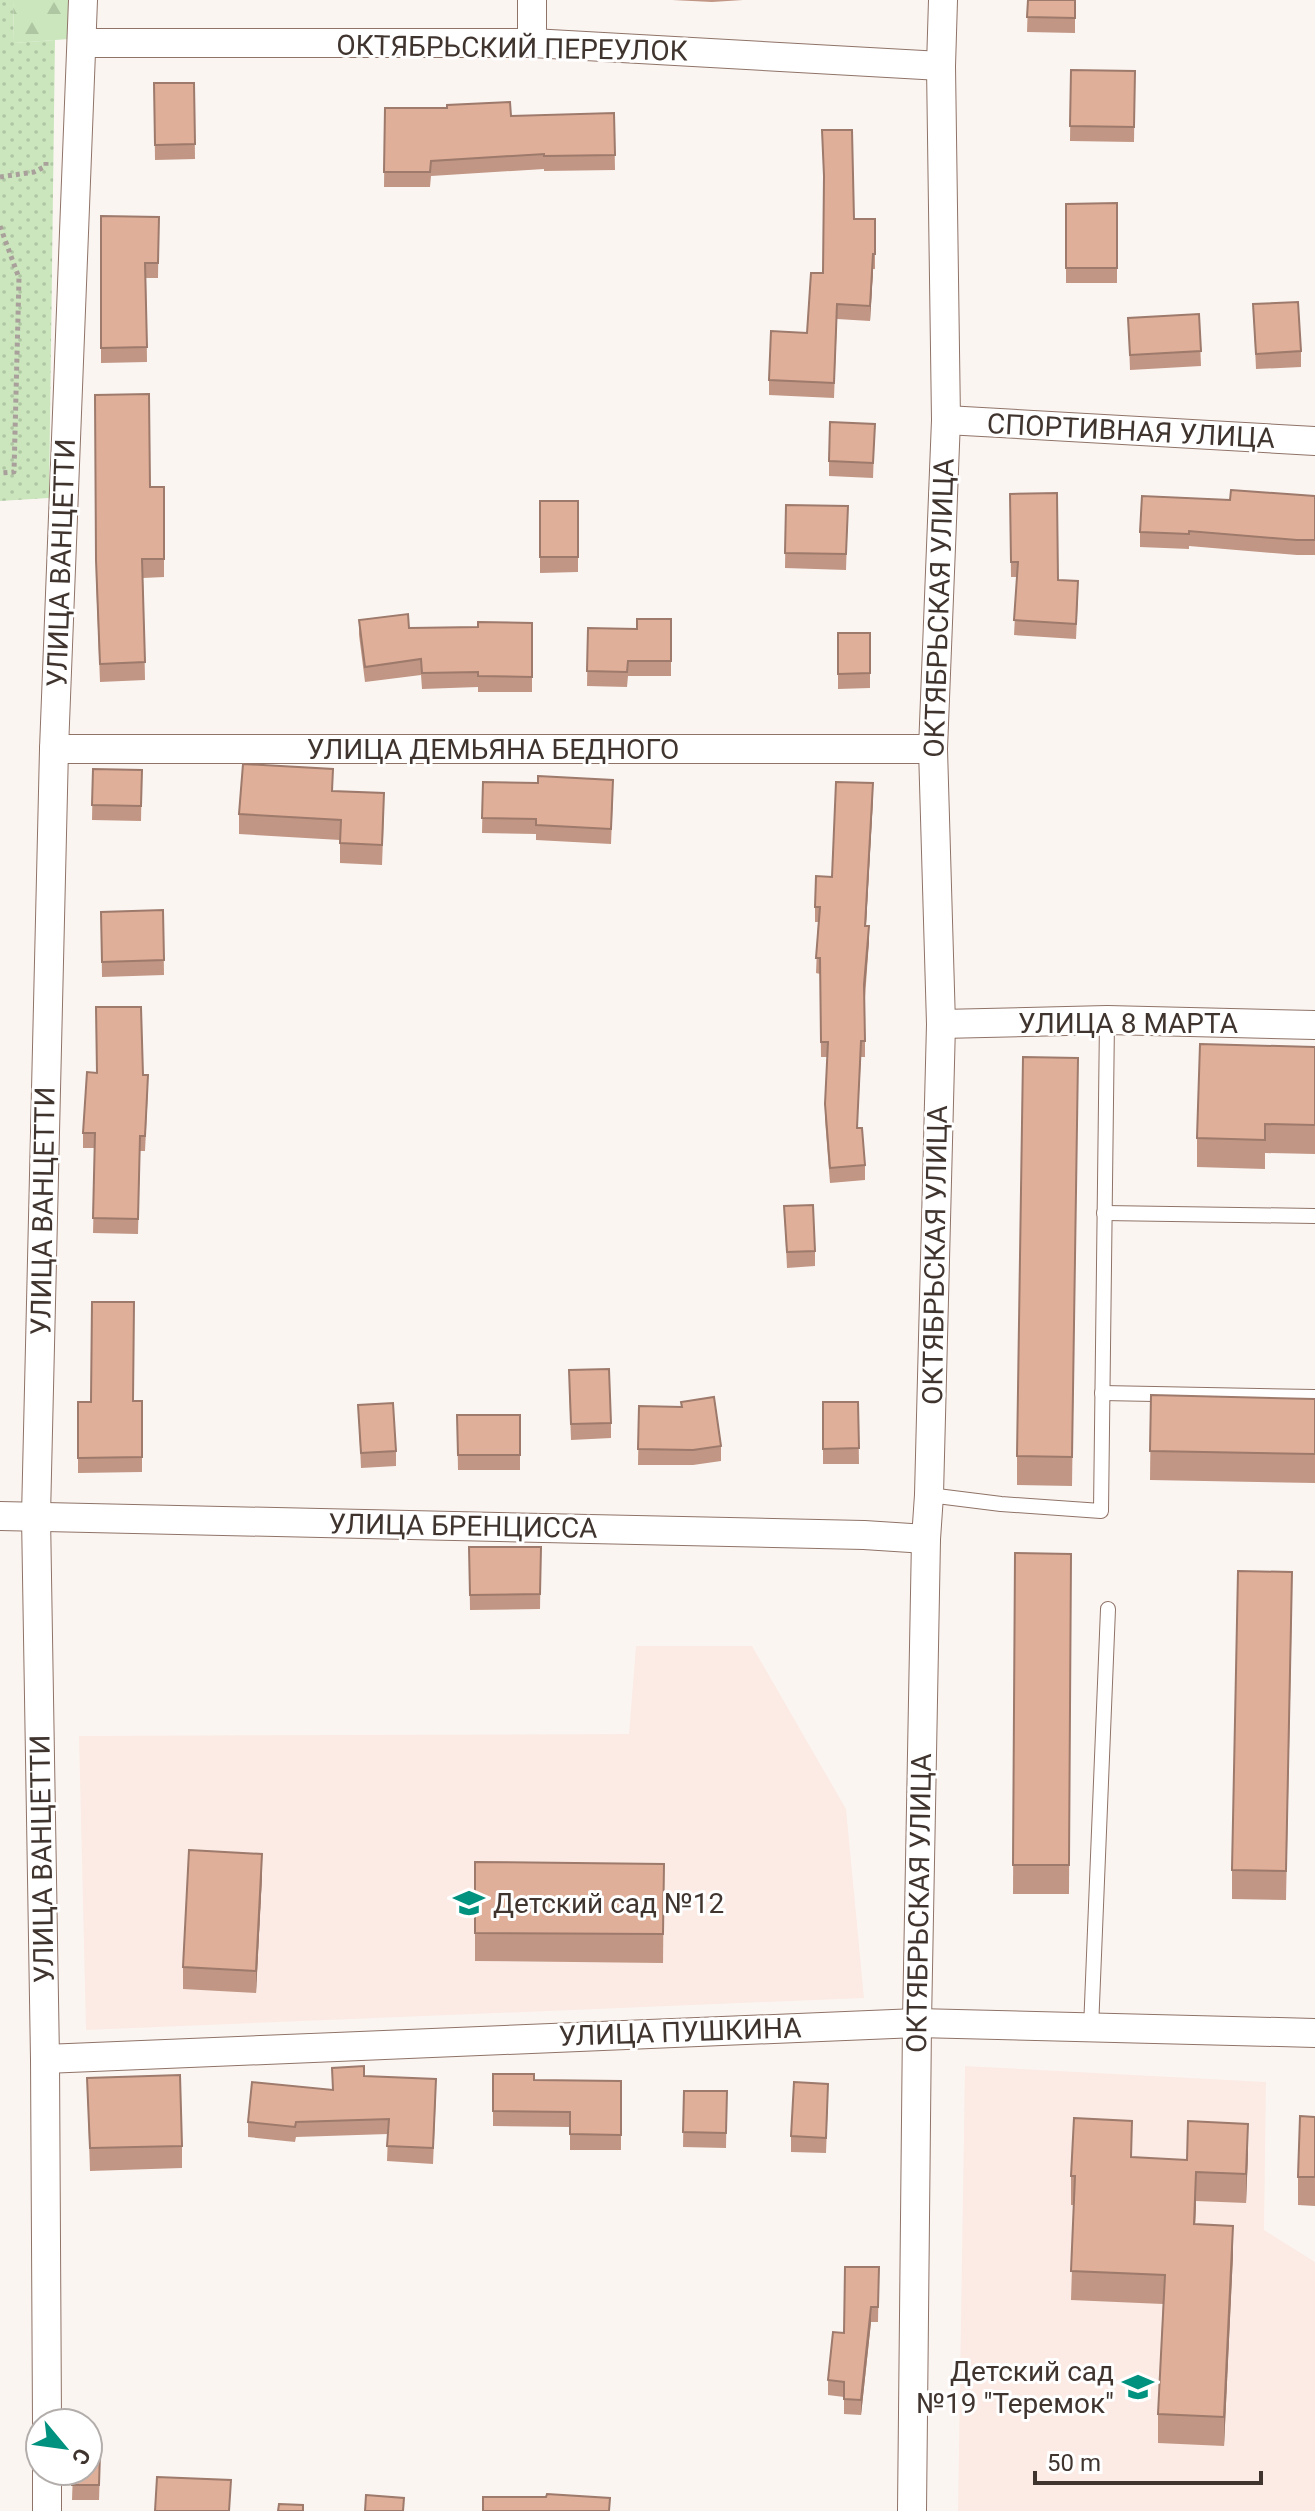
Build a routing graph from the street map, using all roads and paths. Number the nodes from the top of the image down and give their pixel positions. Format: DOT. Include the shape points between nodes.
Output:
graph roads {
  1 [pos="83,0"];
  2 [pos="532,0"];
  3 [pos="943,0"];
  4 [pos="83,43"];
  5 [pos="532,43"];
  6 [pos="941,66"];
  7 [pos="34,172"];
  8 [pos="0,177"];
  9 [pos="0,226"];
  10 [pos="946,420"];
  11 [pos="1315,441"];
  12 [pos="0,473"];
  13 [pos="54,749"];
  14 [pos="933,749"];
  15 [pos="1107,1020"];
  16 [pos="941,1024"];
  17 [pos="1315,1025"];
  18 [pos="1104,1213"];
  19 [pos="1315,1216"];
  20 [pos="1102,1393"];
  21 [pos="1315,1397"];
  22 [pos="929,1495"];
  23 [pos="0,1516"];
  24 [pos="36,1516"];
  25 [pos="926,1539"];
  26 [pos="1108,1609"];
  27 [pos="917,2023"];
  28 [pos="1091,2029"];
  29 [pos="1315,2033"];
  30 [pos="45,2059"];
  31 [pos="47,2407"];
  32 [pos="47,2487"];
  33 [pos="47,2511"];
  34 [pos="912,2511"];
  1 -- 4 [label="street, УЛИЦА ВАНЦЕТТИ"];
  2 -- 5 [label="street"];
  3 -- 6 [label="street, ОКТЯБРЬСКАЯ УЛИЦА"];
  4 -- 5 [label="street, ОКТЯБРЬСКИЙ ПЕРЕУЛОК"];
  4 -- 13 [label="street, УЛИЦА ВАНЦЕТТИ"];
  5 -- 6 [label="street, ОКТЯБРЬСКИЙ ПЕРЕУЛОК"];
  6 -- 10 [label="street, ОКТЯБРЬСКАЯ УЛИЦА"];
  7 -- 8 [label="path"];
  9 -- 12 [label="path" via="19,278 14,472"];
  10 -- 11 [label="street, СПОРТИВНАЯ УЛИЦА"];
  10 -- 14 [label="street, ОКТЯБРЬСКАЯ УЛИЦА"];
  13 -- 14 [label="street, УЛИЦА ДЕМЬЯНА БЕДНОГО"];
  13 -- 24 [label="street, УЛИЦА ВАНЦЕТТИ"];
  14 -- 16 [label="street, ОКТЯБРЬСКАЯ УЛИЦА"];
  15 -- 16 [label="street, УЛИЦА 8 МАРТА"];
  15 -- 17 [label="street, УЛИЦА 8 МАРТА"];
  15 -- 18 [label="lane"];
  16 -- 22 [label="street, ОКТЯБРЬСКАЯ УЛИЦА"];
  18 -- 19 [label="lane"];
  18 -- 20 [label="lane"];
  20 -- 21 [label="lane"];
  20 -- 22 [label="lane" via="1101,1511"];
  22 -- 25 [label="street, ОКТЯБРЬСКАЯ УЛИЦА"];
  23 -- 24 [label="street, УЛИЦА БРЕНЦИССА"];
  24 -- 25 [label="street, УЛИЦА БРЕНЦИССА"];
  24 -- 30 [label="street, УЛИЦА ВАНЦЕТТИ"];
  25 -- 27 [label="street, ОКТЯБРЬСКАЯ УЛИЦА"];
  26 -- 28 [label="lane"];
  27 -- 28 [label="street, УЛИЦА ПУШКИНА"];
  27 -- 30 [label="street, УЛИЦА ПУШКИНА"];
  27 -- 34 [label="street, ОКТЯБРЬСКАЯ УЛИЦА"];
  28 -- 29 [label="street, УЛИЦА ПУШКИНА"];
  30 -- 31 [label="street, УЛИЦА ВАНЦЕТТИ"];
  32 -- 33 [label="street"];
}
